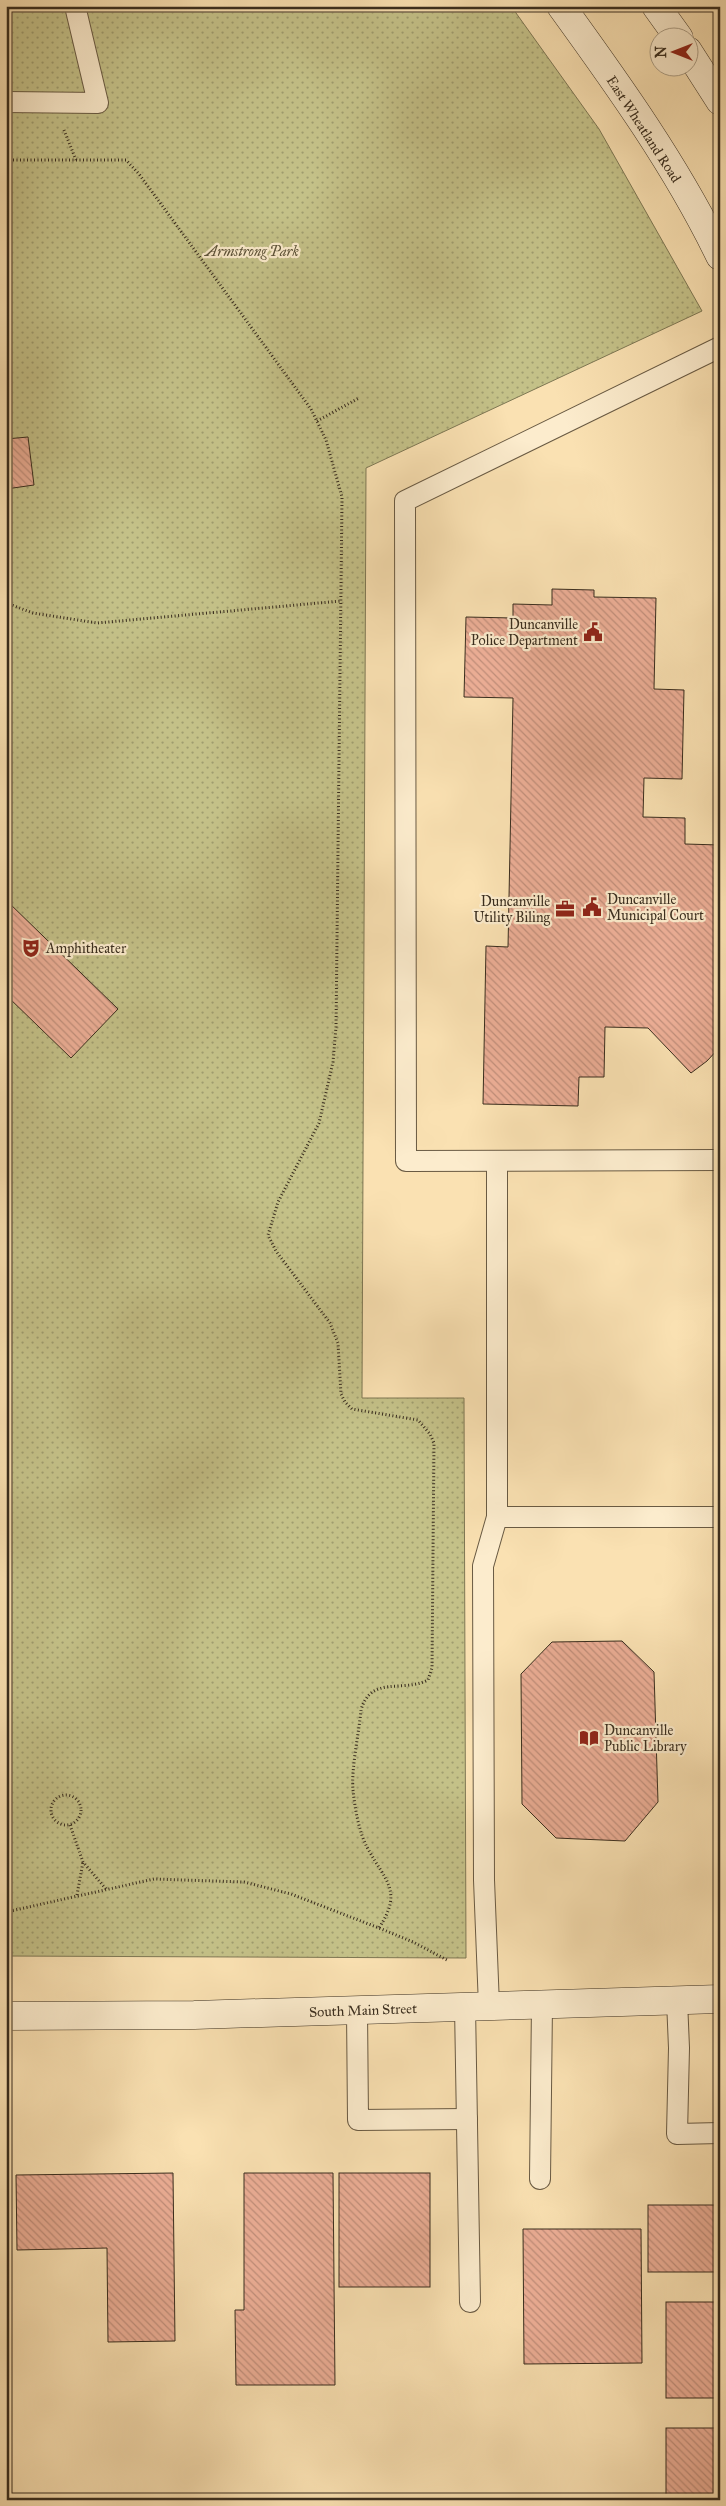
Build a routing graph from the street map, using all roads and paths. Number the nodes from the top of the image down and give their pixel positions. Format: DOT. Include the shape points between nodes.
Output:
graph roads {
  1 [pos="75,6"];
  2 [pos="561,6"];
  3 [pos="656,6"];
  4 [pos="672,28"];
  5 [pos="698,67"];
  6 [pos="720,101"];
  7 [pos="6,102"];
  8 [pos="6,160"];
  9 [pos="720,256"];
  10 [pos="720,347"];
  11 [pos="359,398"];
  12 [pos="317,421"];
  13 [pos="341,601"];
  14 [pos="6,603"];
  15 [pos="720,1160"];
  16 [pos="497,1161"];
  17 [pos="497,1517"];
  18 [pos="720,1517"];
  19 [pos="70,1825"];
  20 [pos="83,1862"];
  21 [pos="107,1889"];
  22 [pos="77,1896"];
  23 [pos="6,1912"];
  24 [pos="380,1928"];
  25 [pos="447,1960"];
  26 [pos="720,1999"];
  27 [pos="677,2000"];
  28 [pos="542,2004"];
  29 [pos="477,2006"];
  30 [pos="357,2010"];
  31 [pos="6,2016"];
  32 [pos="467,2119"];
  33 [pos="720,2133"];
  34 [pos="540,2179"];
  35 [pos="470,2302"];
  1 -- 7 [label="lane" via="98,102"];
  2 -- 9 [label="main road, East Wheatland Road" via="669,166"];
  3 -- 4 [label="main road"];
  5 -- 6 [label="main road"];
  8 -- 12 [label="path" via="126,160"];
  10 -- 16 [label="lane" via="405,501 406,1161"];
  11 -- 12 [label="path"];
  12 -- 13 [label="path" via="326,440 342,497"];
  13 -- 14 [label="path" via="97,623 33,613"];
  13 -- 24 [label="path" via="333,1062 319,1123 278,1202 268,1235 276,1251 330,1324 338,1343 341,1394 345,1402 352,1409 418,1420 434,1443 432,1668 428,1680 419,1685 387,1686 372,1691 361,1710 353,1788 367,1848 390,1889 390,1912"];
  15 -- 16 [label="lane"];
  16 -- 17 [label="lane"];
  17 -- 18 [label="lane"];
  17 -- 29 [label="lane" via="483,1566 484,1880"];
  19 -- 19 [label="path" via="62,1826 51,1816 53,1802 65,1795 72,1796 81,1808 81,1815"];
  19 -- 20 [label="path"];
  20 -- 21 [label="path"];
  20 -- 22 [label="path"];
  21 -- 22 [label="path"];
  21 -- 24 [label="path" via="154,1878 244,1882 291,1894"];
  22 -- 23 [label="path"];
  24 -- 25 [label="path"];
  26 -- 27 [label="main road, South Main Street"];
  27 -- 28 [label="main road, South Main Street"];
  27 -- 33 [label="lane" via="677,2134"];
  28 -- 29 [label="main road, South Main Street"];
  28 -- 34 [label="lane"];
  29 -- 30 [label="main road, South Main Street"];
  29 -- 32 [label="lane"];
  30 -- 31 [label="main road, South Main Street"];
  30 -- 32 [label="lane" via="358,2120"];
  32 -- 35 [label="lane"];
}
